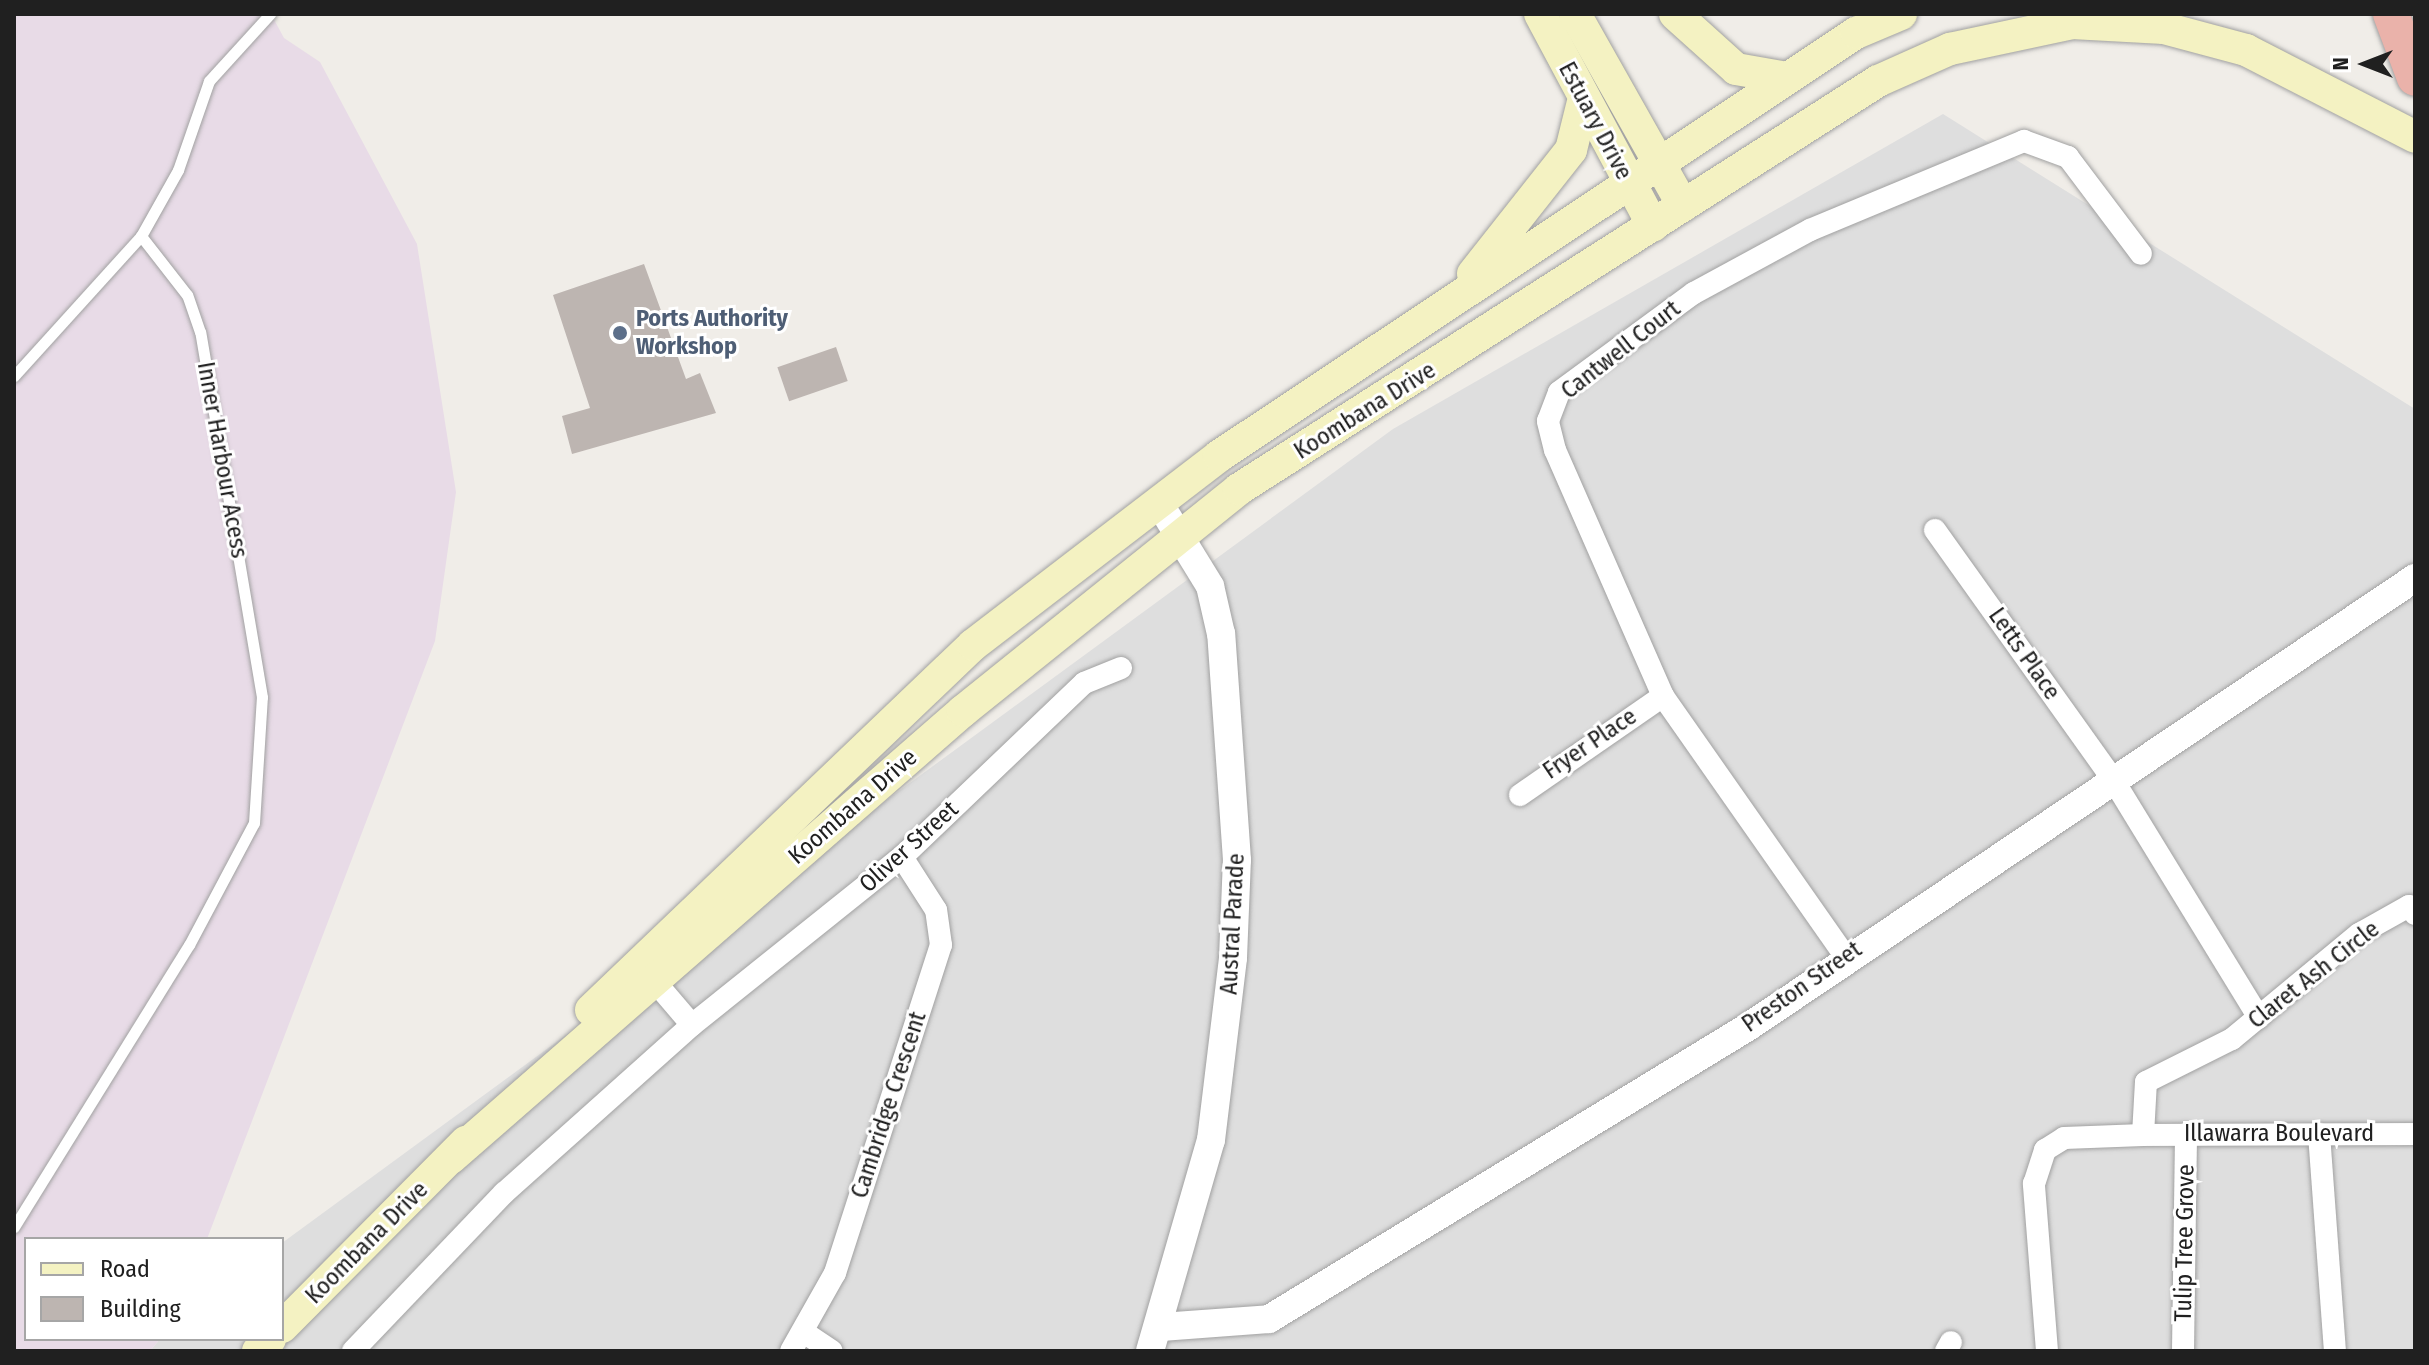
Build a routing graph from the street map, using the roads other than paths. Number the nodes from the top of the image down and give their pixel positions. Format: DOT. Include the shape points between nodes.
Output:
graph roads {
  1 [pos="270,14"];
  2 [pos="1540,14"];
  3 [pos="1575,14"];
  4 [pos="1675,14"];
  5 [pos="1901,14"];
  6 [pos="2391,14"];
  7 [pos="1787,78"];
  8 [pos="2415,78"];
  9 [pos="1583,102"];
  10 [pos="2345,104"];
  11 [pos="2415,137"];
  12 [pos="1659,162"];
  13 [pos="2415,164"];
  14 [pos="1627,183"];
  15 [pos="1683,206"];
  16 [pos="1653,226"];
  17 [pos="141,236"];
  18 [pos="2141,254"];
  19 [pos="1453,299"];
  20 [pos="14,376"];
  21 [pos="1159,503"];
  22 [pos="1935,530"];
  23 [pos="1183,536"];
  24 [pos="2415,578"];
  25 [pos="1121,668"];
  26 [pos="1663,696"];
  27 [pos="2112,778"];
  28 [pos="1520,795"];
  29 [pos="902,857"];
  30 [pos="2413,907"];
  31 [pos="1845,956"];
  32 [pos="646,972"];
  33 [pos="2259,1018"];
  34 [pos="692,1025"];
  35 [pos="2186,1134"];
  36 [pos="2319,1134"];
  37 [pos="2415,1134"];
  38 [pos="2143,1135"];
  39 [pos="14,1227"];
  40 [pos="284,1325"];
  41 [pos="805,1333"];
  42 [pos="1155,1339"];
  43 [pos="353,1351"];
  44 [pos="791,1351"];
  45 [pos="832,1351"];
  46 [pos="2047,1351"];
  47 [pos="2183,1351"];
  48 [pos="2335,1351"];
  1 -- 17 [label="lane" via="209,81 178,170"];
  2 -- 9 [label="main road, Estuary Drive"];
  3 -- 12 [label="main road, Estuary Drive"];
  4 -- 7 [label="main road" via="1736,69"];
  5 -- 7 [label="main road, Koombana Drive" via="1856,33"];
  6 -- 8 [label="highway"];
  7 -- 12 [label="main road, Koombana Drive"];
  9 -- 14 [label="main road, Estuary Drive"];
  9 -- 19 [label="main road" via="1571,150"];
  10 -- 11 [label="main road, Koombana Drive"];
  10 -- 13 [label="main road"];
  10 -- 15 [label="main road, Koombana Drive" via="2246,50 2164,28 2072,23 1950,49 1878,81"];
  12 -- 14 [label="main road, Koombana Drive"];
  12 -- 15 [label="main road, Estuary Drive"];
  14 -- 16 [label="main road, Estuary Drive"];
  14 -- 19 [label="main road, Koombana Drive"];
  15 -- 16 [label="main road, Koombana Drive"];
  16 -- 23 [label="main road, Koombana Drive" via="1239,489"];
  17 -- 20 [label="lane"];
  17 -- 39 [label="lane, Inner Harbour Acess" via="187,295 200,332 262,697 254,823 189,945"];
  18 -- 26 [label="street, Cantwell Court" via="2068,157 2024,141 1810,230 1694,293 1559,392 1548,421 1555,450"];
  19 -- 21 [label="main road, Koombana Drive"];
  21 -- 23 [label="street, Austral Parade"];
  21 -- 32 [label="main road, Koombana Drive" via="973,645"];
  22 -- 27 [label="street, Letts Place"];
  23 -- 32 [label="main road, Koombana Drive"];
  23 -- 42 [label="street, Austral Parade" via="1210,586 1224,645 1237,860 1211,1140"];
  24 -- 27 [label="street, Preston Street"];
  25 -- 29 [label="street, Oliver Street" via="1084,683"];
  26 -- 28 [label="street, Fryer Place"];
  26 -- 31 [label="street, Cantwell Court"];
  27 -- 31 [label="street, Preston Street"];
  27 -- 33 [label="street, Letts Place"];
  29 -- 34 [label="street, Oliver Street"];
  29 -- 41 [label="street, Cambridge Crescent" via="936,910 941,945 835,1273"];
  30 -- 33 [label="street, Claret Ash Circle" via="2359,934"];
  31 -- 42 [label="street, Preston Street" via="1748,1027 1269,1319"];
  32 -- 34 [label="street"];
  32 -- 40 [label="main road, Koombana Drive"];
  33 -- 38 [label="street, Claret Ash Circle" via="2146,1082"];
  34 -- 43 [label="street, Oliver Street" via="504,1193"];
  35 -- 36 [label="street, Illawarra Boulevard"];
  35 -- 38 [label="street, Illawarra Boulevard"];
  35 -- 47 [label="street, Tulip Tree Grove"];
  36 -- 37 [label="street, Illawarra Boulevard"];
  36 -- 48 [label="street"];
  38 -- 46 [label="street" via="2064,1138 2035,1163"];
  41 -- 44 [label="street, Cambridge Crescent"];
  41 -- 45 [label="street"];
}
